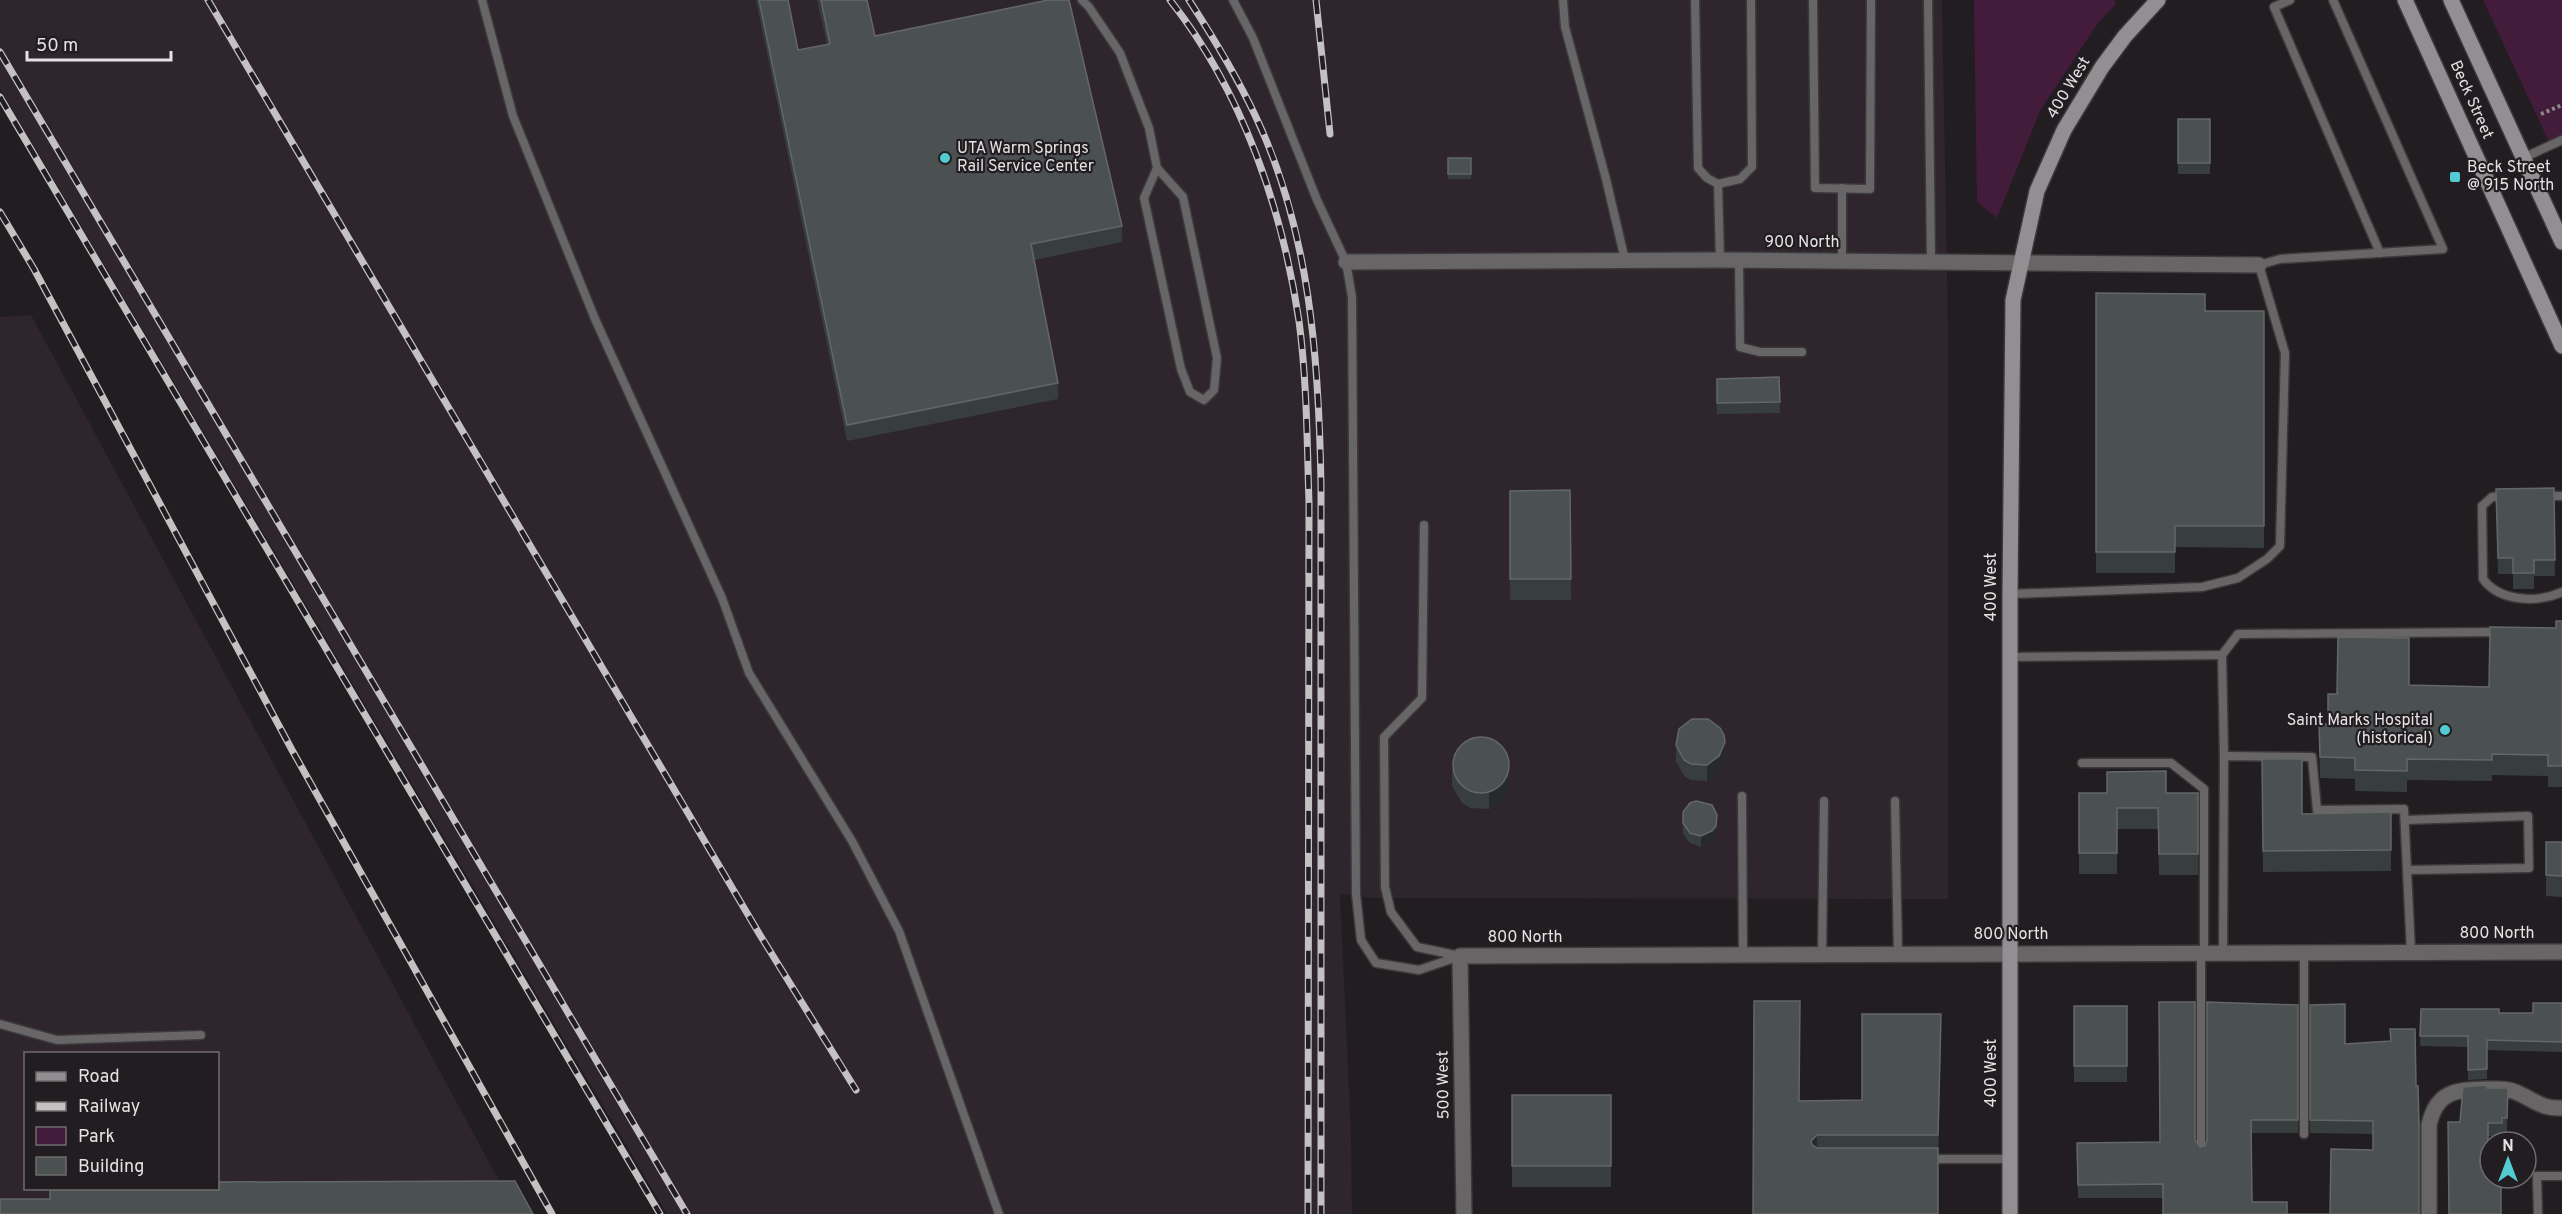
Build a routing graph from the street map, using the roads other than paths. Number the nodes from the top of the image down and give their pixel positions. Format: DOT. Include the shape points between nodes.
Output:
graph roads {
  1 [pos="482,0"];
  2 [pos="1082,0"];
  3 [pos="1233,0"];
  4 [pos="1563,0"];
  5 [pos="1695,0"];
  6 [pos="1751,0"];
  7 [pos="1813,0"];
  8 [pos="1871,0"];
  9 [pos="1928,0"];
  10 [pos="2290,0"];
  11 [pos="2333,0"];
  12 [pos="2405,0"];
  13 [pos="2451,0"];
  14 [pos="2153,2"];
  15 [pos="2562,140"];
  16 [pos="2523,159"];
  17 [pos="1157,168"];
  18 [pos="1718,184"];
  19 [pos="1842,188"];
  20 [pos="2562,242"];
  21 [pos="2380,253"];
  22 [pos="1625,260"];
  23 [pos="1720,260"];
  24 [pos="1739,261"];
  25 [pos="1346,262"];
  26 [pos="1842,262"];
  27 [pos="1931,262"];
  28 [pos="2020,263"];
  29 [pos="2259,264"];
  30 [pos="2562,346"];
  31 [pos="1802,352"];
  32 [pos="2518,496"];
  33 [pos="2540,496"];
  34 [pos="2562,496"];
  35 [pos="1424,525"];
  36 [pos="2562,592"];
  37 [pos="2010,594"];
  38 [pos="2514,632"];
  39 [pos="2222,655"];
  40 [pos="2010,657"];
  41 [pos="2224,756"];
  42 [pos="2082,763"];
  43 [pos="1742,796"];
  44 [pos="1824,801"];
  45 [pos="1895,801"];
  46 [pos="2405,820"];
  47 [pos="2408,870"];
  48 [pos="2411,952"];
  49 [pos="2562,952"];
  50 [pos="2010,953"];
  51 [pos="2203,953"];
  52 [pos="2223,953"];
  53 [pos="2304,953"];
  54 [pos="1822,954"];
  55 [pos="1898,954"];
  56 [pos="1743,955"];
  57 [pos="1460,956"];
  58 [pos="0,1024"];
  59 [pos="201,1035"];
  60 [pos="2562,1108"];
  61 [pos="2304,1134"];
  62 [pos="2201,1154"];
  63 [pos="1922,1159"];
  64 [pos="2010,1159"];
  65 [pos="2562,1176"];
  66 [pos="999,1214"];
  67 [pos="1464,1214"];
  68 [pos="2010,1214"];
  69 [pos="2429,1214"];
  70 [pos="2538,1214"];
  1 -- 66 [label="lane" via="513,116 595,320 723,598 749,674 852,841 899,932"];
  2 -- 17 [label="lane" via="1120,53 1149,128"];
  3 -- 25 [label="lane" via="1253,38 1317,200"];
  4 -- 22 [label="lane" via="1565,27"];
  5 -- 18 [label="lane" via="1698,168"];
  6 -- 18 [label="lane" via="1752,168 1740,179"];
  7 -- 19 [label="lane" via="1815,188"];
  8 -- 19 [label="lane" via="1870,189"];
  9 -- 27 [label="lane"];
  10 -- 21 [label="lane" via="2274,7"];
  11 -- 21 [label="lane" via="2443,249"];
  12 -- 30 [label="street, Beck Street"];
  13 -- 16 [label="street, Beck Street"];
  14 -- 28 [label="street, 400 West" via="2102,67 2064,130 2037,191"];
  15 -- 16 [label="lane"];
  16 -- 20 [label="street, Beck Street"];
  17 -- 17 [label="lane" via="1184,197 1217,358 1214,390 1204,400 1190,392 1181,369 1144,198"];
  18 -- 23 [label="lane"];
  19 -- 26 [label="lane"];
  21 -- 29 [label="lane" via="2280,259"];
  22 -- 23 [label="street, 900 North"];
  22 -- 25 [label="street, 900 North"];
  23 -- 24 [label="street, 900 North"];
  24 -- 26 [label="street, 900 North"];
  24 -- 31 [label="lane" via="1740,347 1760,352"];
  25 -- 57 [label="lane" via="1352,297 1356,894 1361,940 1376,963 1419,970"];
  26 -- 27 [label="street, 900 North"];
  27 -- 28 [label="street, 900 North"];
  28 -- 29 [label="street, 900 North"];
  28 -- 37 [label="street, 400 West" via="2011,344"];
  29 -- 37 [label="lane" via="2285,354 2280,546 2238,578 2202,587"];
  32 -- 36 [label="lane" via="2492,497 2482,506 2483,579 2505,596 2538,598"];
  33 -- 34 [label="lane"];
  35 -- 57 [label="lane" via="1422,698 1384,737 1385,887 1391,912 1417,947"];
  37 -- 40 [label="street, 400 West"];
  38 -- 39 [label="lane" via="2238,634"];
  39 -- 40 [label="lane"];
  39 -- 41 [label="lane"];
  40 -- 50 [label="street, 400 West"];
  41 -- 46 [label="lane" via="2312,757 2317,810 2404,809"];
  41 -- 52 [label="lane"];
  42 -- 51 [label="lane" via="2171,763 2204,789"];
  43 -- 56 [label="lane"];
  44 -- 54 [label="lane"];
  45 -- 55 [label="lane"];
  46 -- 47 [label="lane"];
  46 -- 47 [label="lane" via="2528,816 2529,868"];
  47 -- 48 [label="lane"];
  48 -- 49 [label="street, 800 North"];
  48 -- 53 [label="street, 800 North"];
  50 -- 51 [label="street, 800 North"];
  50 -- 55 [label="street, 800 North"];
  50 -- 64 [label="street, 400 West"];
  51 -- 52 [label="street, 800 North"];
  51 -- 62 [label="lane"];
  52 -- 53 [label="street, 800 North"];
  53 -- 61 [label="lane"];
  54 -- 55 [label="street, 800 North"];
  54 -- 56 [label="street, 800 North"];
  56 -- 57 [label="street, 800 North"];
  57 -- 67 [label="street, 500 West"];
  58 -- 59 [label="lane" via="57,1040"];
  60 -- 69 [label="street" via="2549,1109 2507,1089 2449,1093 2432,1113 2429,1125"];
  63 -- 64 [label="lane"];
  64 -- 68 [label="street, 400 West"];
  65 -- 70 [label="lane" via="2537,1176"];
}
